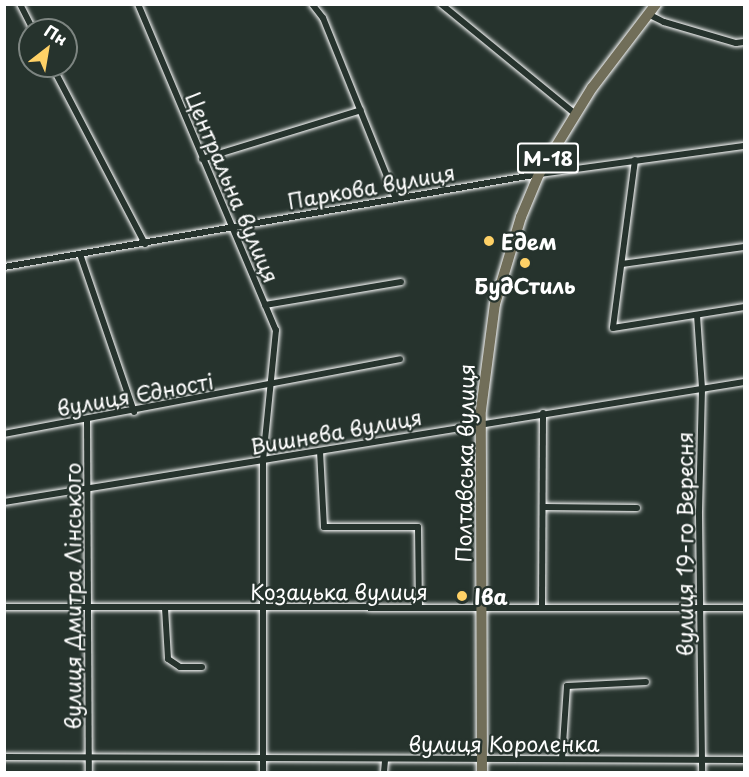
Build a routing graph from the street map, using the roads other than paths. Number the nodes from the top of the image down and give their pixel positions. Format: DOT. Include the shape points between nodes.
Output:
graph roads {
  1 [pos="20,4"];
  2 [pos="138,4"];
  3 [pos="312,4"];
  4 [pos="441,4"];
  5 [pos="656,4"];
  6 [pos="648,14"];
  7 [pos="27,18"];
  8 [pos="744,42"];
  9 [pos="58,78"];
  10 [pos="361,110"];
  11 [pos="574,113"];
  12 [pos="744,146"];
  13 [pos="202,159"];
  14 [pos="635,160"];
  15 [pos="538,174"];
  16 [pos="396,199"];
  17 [pos="231,227"];
  18 [pos="145,244"];
  19 [pos="744,248"];
  20 [pos="80,254"];
  21 [pos="622,264"];
  22 [pos="4,267"];
  23 [pos="401,282"];
  24 [pos="265,305"];
  25 [pos="744,307"];
  26 [pos="697,315"];
  27 [pos="400,359"];
  28 [pos="744,382"];
  29 [pos="271,386"];
  30 [pos="702,389"];
  31 [pos="134,412"];
  32 [pos="543,413"];
  33 [pos="87,420"];
  34 [pos="481,422"];
  35 [pos="4,434"];
  36 [pos="320,451"];
  37 [pos="263,461"];
  38 [pos="90,488"];
  39 [pos="4,502"];
  40 [pos="544,507"];
  41 [pos="637,508"];
  42 [pos="4,607"];
  43 [pos="542,607"];
  44 [pos="88,608"];
  45 [pos="165,608"];
  46 [pos="262,608"];
  47 [pos="420,608"];
  48 [pos="481,608"];
  49 [pos="700,608"];
  50 [pos="744,608"];
  51 [pos="202,667"];
  52 [pos="646,682"];
  53 [pos="4,757"];
  54 [pos="89,758"];
  55 [pos="562,759"];
  56 [pos="385,760"];
  57 [pos="482,760"];
  58 [pos="703,760"];
  59 [pos="744,760"];
  60 [pos="263,761"];
  61 [pos="89,772"];
  62 [pos="263,772"];
  63 [pos="384,772"];
  64 [pos="482,772"];
  65 [pos="702,772"];
  1 -- 7 [label="street"];
  2 -- 13 [label="street, Центральна вулиця"];
  3 -- 10 [label="street" via="323,18"];
  4 -- 11 [label="street"];
  5 -- 6 [label="highway, М-18"];
  6 -- 8 [label="street" via="736,43"];
  6 -- 11 [label="highway, М-18"];
  9 -- 18 [label="street"];
  10 -- 13 [label="street"];
  10 -- 16 [label="street"];
  11 -- 15 [label="highway, М-18"];
  12 -- 14 [label="street, Паркова вулиця"];
  13 -- 17 [label="street, Центральна вулиця"];
  14 -- 15 [label="street, Паркова вулиця"];
  14 -- 21 [label="street"];
  15 -- 16 [label="street, Паркова вулиця"];
  15 -- 34 [label="highway, Полтавська вулиця / М-18" via="511,245 489,334"];
  16 -- 17 [label="street, Паркова вулиця"];
  17 -- 18 [label="street, Паркова вулиця"];
  17 -- 24 [label="street, Центральна вулиця"];
  18 -- 20 [label="street, Паркова вулиця"];
  19 -- 21 [label="street"];
  20 -- 22 [label="street, Паркова вулиця"];
  20 -- 31 [label="street"];
  21 -- 26 [label="street" via="613,328"];
  23 -- 24 [label="street"];
  24 -- 29 [label="street, Центральна вулиця" via="276,330"];
  25 -- 26 [label="street"];
  26 -- 30 [label="street, вулиця 19-го Вересня"];
  27 -- 29 [label="street, вулиця Єдності"];
  28 -- 30 [label="street, Вишнева вулиця"];
  29 -- 31 [label="street, вулиця Єдності"];
  29 -- 37 [label="street, Центральна вулиця"];
  30 -- 32 [label="street, Вишнева вулиця"];
  30 -- 49 [label="street, вулиця 19-го Вересня"];
  31 -- 33 [label="street, вулиця Єдності"];
  32 -- 34 [label="street, Вишнева вулиця"];
  32 -- 40 [label="street"];
  33 -- 35 [label="street, вулиця Єдності"];
  33 -- 38 [label="street, вулиця Дмитра Лінського"];
  34 -- 36 [label="street, Вишнева вулиця"];
  34 -- 48 [label="highway, Полтавська вулиця / М-18"];
  36 -- 37 [label="street, Вишнева вулиця"];
  36 -- 47 [label="street" via="324,527 418,527"];
  37 -- 38 [label="street, Вишнева вулиця"];
  37 -- 46 [label="street, Центральна вулиця"];
  38 -- 39 [label="street, Вишнева вулиця"];
  38 -- 44 [label="street, вулиця Дмитра Лінського"];
  40 -- 41 [label="street"];
  40 -- 43 [label="street"];
  42 -- 44 [label="street, Козацька вулиця"];
  43 -- 48 [label="street, Козацька вулиця"];
  43 -- 49 [label="street, Козацька вулиця"];
  44 -- 45 [label="street, Козацька вулиця"];
  44 -- 54 [label="street, вулиця Дмитра Лінського"];
  45 -- 46 [label="street, Козацька вулиця"];
  45 -- 51 [label="street" via="168,659 180,667"];
  46 -- 47 [label="street, Козацька вулиця"];
  46 -- 60 [label="street, Центральна вулиця"];
  47 -- 48 [label="street, Козацька вулиця"];
  48 -- 57 [label="highway, Полтавська вулиця / М-18"];
  49 -- 50 [label="street, Козацька вулиця"];
  49 -- 58 [label="street, вулиця 19-го Вересня"];
  52 -- 55 [label="street" via="567,686"];
  53 -- 54 [label="street, вулиця Короленка"];
  54 -- 60 [label="street, вулиця Короленка"];
  54 -- 61 [label="street, вулиця Дмитра Лінського"];
  55 -- 57 [label="street, вулиця Короленка"];
  55 -- 58 [label="street, вулиця Короленка"];
  56 -- 57 [label="street, вулиця Короленка"];
  56 -- 60 [label="street, вулиця Короленка"];
  56 -- 63 [label="street"];
  57 -- 64 [label="highway, Полтавська вулиця / М-18"];
  58 -- 59 [label="street, вулиця Короленка"];
  58 -- 65 [label="street, вулиця 19-го Вересня"];
  60 -- 62 [label="street, Центральна вулиця"];
}
